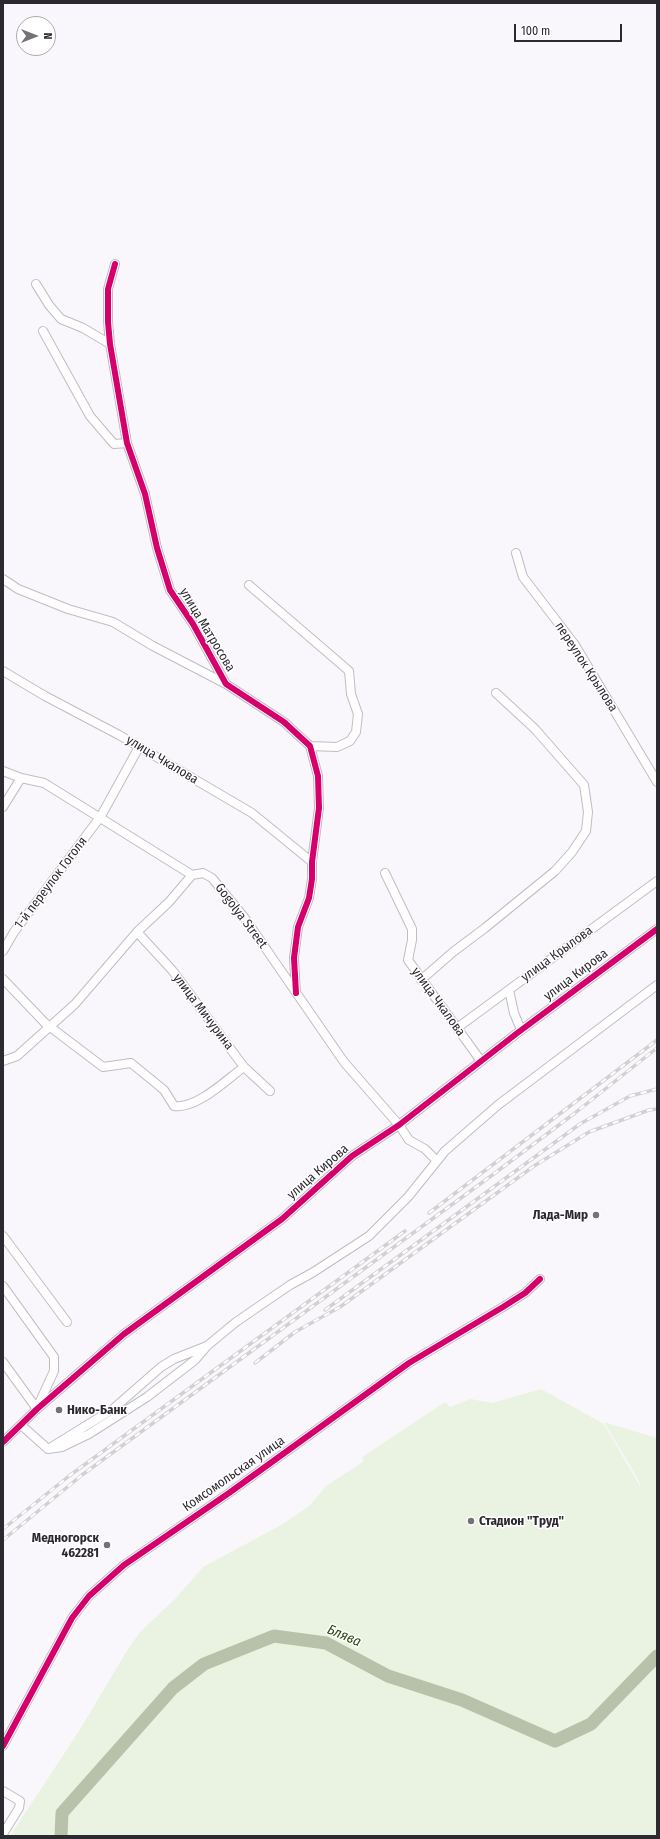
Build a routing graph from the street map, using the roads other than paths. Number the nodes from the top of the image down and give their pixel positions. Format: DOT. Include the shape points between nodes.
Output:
graph roads {
  1 [pos="115,264"];
  2 [pos="36,284"];
  3 [pos="43,331"];
  4 [pos="110,344"];
  5 [pos="127,443"];
  6 [pos="516,553"];
  7 [pos="3,579"];
  8 [pos="249,585"];
  9 [pos="3,671"];
  10 [pos="226,684"];
  11 [pos="496,693"];
  12 [pos="310,746"];
  13 [pos="139,747"];
  14 [pos="3,771"];
  15 [pos="21,778"];
  16 [pos="657,782"];
  17 [pos="3,807"];
  18 [pos="101,816"];
  19 [pos="312,862"];
  20 [pos="385,873"];
  21 [pos="192,875"];
  22 [pos="657,881"];
  23 [pos="657,929"];
  24 [pos="137,932"];
  25 [pos="3,951"];
  26 [pos="3,979"];
  27 [pos="421,980"];
  28 [pos="657,985"];
  29 [pos="509,990"];
  30 [pos="296,993"];
  31 [pos="519,1025"];
  32 [pos="49,1028"];
  33 [pos="457,1028"];
  34 [pos="3,1061"];
  35 [pos="481,1061"];
  36 [pos="244,1067"];
  37 [pos="270,1091"];
  38 [pos="399,1125"];
  39 [pos="437,1161"];
  40 [pos="3,1236"];
  41 [pos="540,1279"];
  42 [pos="3,1286"];
  43 [pos="67,1322"];
  44 [pos="207,1346"];
  45 [pos="3,1362"];
  46 [pos="37,1409"];
  47 [pos="21,1426"];
  48 [pos="3,1442"];
  49 [pos="48,1449"];
  50 [pos="3,1746"];
  51 [pos="3,1791"];
  52 [pos="3,1834"];
  1 -- 4 [label="street, улица Матросова" via="108,289"];
  2 -- 4 [label="street" via="49,305 62,319 84,328"];
  3 -- 5 [label="street" via="90,416 114,444"];
  4 -- 5 [label="street, улица Матросова"];
  5 -- 10 [label="street, улица Матросова" via="145,494 170,590 193,624"];
  6 -- 16 [label="street, переулок Крылова" via="523,577 575,645"];
  7 -- 10 [label="street, улица Матросова" via="39,598 113,622"];
  8 -- 12 [label="street" via="349,671 351,694 358,714 356,732 350,741 337,747"];
  9 -- 13 [label="street, улица Чкалова"];
  10 -- 12 [label="street, улица Матросова" via="284,722"];
  11 -- 27 [label="street" via="535,729 584,785 588,812 586,831 555,871"];
  12 -- 19 [label="street" via="318,776 319,808"];
  13 -- 18 [label="street, 1-й переулок Гоголя"];
  13 -- 19 [label="street, улица Чкалова" via="252,813"];
  14 -- 15 [label="street, Gogolya Street"];
  15 -- 17 [label="street"];
  15 -- 18 [label="street, Gogolya Street" via="44,783"];
  18 -- 21 [label="street, Gogolya Street"];
  18 -- 25 [label="street, 1-й переулок Гоголя" via="14,932"];
  19 -- 30 [label="street" via="309,898 298,927 296,943"];
  20 -- 27 [label="street, улица Чкалова" via="412,929 408,960"];
  21 -- 24 [label="street" via="169,902"];
  21 -- 30 [label="street, Gogolya Street" via="203,873 212,878 244,917"];
  22 -- 29 [label="street, улица Крылова"];
  23 -- 35 [label="street, улица Кирова"];
  24 -- 32 [label="street" via="75,1004"];
  24 -- 36 [label="street, улица Мичурина" via="172,970"];
  26 -- 32 [label="street"];
  27 -- 33 [label="street, улица Чкалова"];
  28 -- 39 [label="street" via="498,1105"];
  29 -- 31 [label="street"];
  29 -- 33 [label="street, улица Крылова"];
  30 -- 38 [label="street, Gogolya Street" via="344,1062"];
  32 -- 34 [label="street" via="17,1056"];
  32 -- 36 [label="street" via="103,1067 131,1063 164,1090 174,1106 180,1107 196,1102"];
  33 -- 35 [label="street, улица Чкалова"];
  35 -- 38 [label="street, улица Кирова"];
  36 -- 37 [label="street, улица Мичурина"];
  38 -- 39 [label="street, Gogolya Street" via="409,1140"];
  38 -- 46 [label="street, улица Кирова" via="352,1156 282,1219 124,1334"];
  39 -- 44 [label="street" via="408,1197 369,1236 290,1285 236,1322"];
  40 -- 43 [label="street"];
  41 -- 50 [label="street, Комсомольская улица" via="525,1293 409,1363 124,1565 90,1596 72,1618"];
  42 -- 46 [label="street" via="54,1356 54,1371"];
  44 -- 49 [label="street" via="174,1358 113,1409"];
  44 -- 49 [label="street" via="195,1360 147,1397 89,1434 62,1447"];
  45 -- 46 [label="street"];
  46 -- 47 [label="street"];
  47 -- 48 [label="street"];
  47 -- 49 [label="street"];
  51 -- 52 [label="street" via="20,1801"];
}
